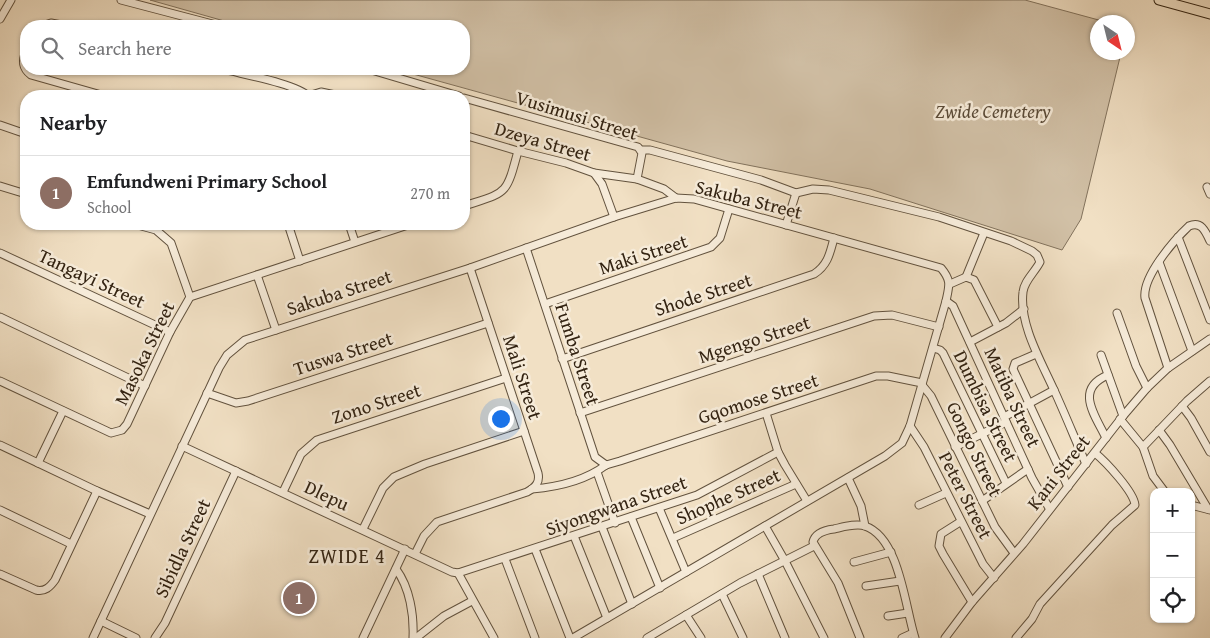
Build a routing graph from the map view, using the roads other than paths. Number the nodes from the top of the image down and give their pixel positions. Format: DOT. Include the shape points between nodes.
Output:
graph roads {
  1 [pos="11,0"];
  2 [pos="121,0"];
  3 [pos="1159,0"];
  4 [pos="1210,14"];
  5 [pos="0,20"];
  6 [pos="197,20"];
  7 [pos="31,75"];
  8 [pos="246,75"];
  9 [pos="388,75"];
  10 [pos="84,90"];
  11 [pos="296,90"];
  12 [pos="439,90"];
  13 [pos="470,100"];
  14 [pos="0,126"];
  15 [pos="20,132"];
  16 [pos="470,137"];
  17 [pos="641,150"];
  18 [pos="518,151"];
  19 [pos="594,172"];
  20 [pos="637,179"];
  21 [pos="0,186"];
  22 [pos="20,192"];
  23 [pos="796,193"];
  24 [pos="676,198"];
  25 [pos="470,203"];
  26 [pos="729,209"];
  27 [pos="614,217"];
  28 [pos="786,225"];
  29 [pos="156,230"];
  30 [pos="290,230"];
  31 [pos="351,230"];
  32 [pos="392,230"];
  33 [pos="984,233"];
  34 [pos="1178,237"];
  35 [pos="834,238"];
  36 [pos="1210,241"];
  37 [pos="355,242"];
  38 [pos="526,248"];
  39 [pos="0,253"];
  40 [pos="300,261"];
  41 [pos="1159,262"];
  42 [pos="470,268"];
  43 [pos="257,275"];
  44 [pos="966,277"];
  45 [pos="950,284"];
  46 [pos="190,297"];
  47 [pos="946,301"];
  48 [pos="544,304"];
  49 [pos="1024,309"];
  50 [pos="1116,313"];
  51 [pos="0,317"];
  52 [pos="1210,320"];
  53 [pos="488,323"];
  54 [pos="939,327"];
  55 [pos="998,327"];
  56 [pos="276,330"];
  57 [pos="170,332"];
  58 [pos="1210,339"];
  59 [pos="970,342"];
  60 [pos="934,348"];
  61 [pos="1192,351"];
  62 [pos="1036,354"];
  63 [pos="1100,355"];
  64 [pos="562,359"];
  65 [pos="1168,368"];
  66 [pos="1108,375"];
  67 [pos="506,378"];
  68 [pos="0,381"];
  69 [pos="922,384"];
  70 [pos="1209,384"];
  71 [pos="145,386"];
  72 [pos="1147,388"];
  73 [pos="1054,390"];
  74 [pos="207,393"];
  75 [pos="1028,404"];
  76 [pos="1182,406"];
  77 [pos="63,411"];
  78 [pos="580,413"];
  79 [pos="766,413"];
  80 [pos="1121,418"];
  81 [pos="1005,420"];
  82 [pos="910,426"];
  83 [pos="1159,430"];
  84 [pos="524,431"];
  85 [pos="982,435"];
  86 [pos="1106,438"];
  87 [pos="0,445"];
  88 [pos="182,446"];
  89 [pos="956,447"];
  90 [pos="1143,447"];
  91 [pos="778,452"];
  92 [pos="1210,452"];
  93 [pos="1095,453"];
  94 [pos="38,464"];
  95 [pos="1086,464"];
  96 [pos="606,465"];
  97 [pos="1028,469"];
  98 [pos="236,470"];
  99 [pos="597,472"];
  100 [pos="848,478"];
  101 [pos="1006,483"];
  102 [pos="796,484"];
  103 [pos="1068,487"];
  104 [pos="1162,488"];
  105 [pos="530,490"];
  106 [pos="97,491"];
  107 [pos="283,492"];
  108 [pos="946,493"];
  109 [pos="807,501"];
  110 [pos="982,501"];
  111 [pos="920,505"];
  112 [pos="1195,506"];
  113 [pos="660,508"];
  114 [pos="1049,508"];
  115 [pos="0,510"];
  116 [pos="1209,510"];
  117 [pos="150,514"];
  118 [pos="631,517"];
  119 [pos="960,522"];
  120 [pos="615,523"];
  121 [pos="765,526"];
  122 [pos="865,526"];
  123 [pos="602,527"];
  124 [pos="363,529"];
  125 [pos="574,536"];
  126 [pos="673,538"];
  127 [pos="72,544"];
  128 [pos="814,544"];
  129 [pos="405,549"];
  130 [pos="536,549"];
  131 [pos="890,552"];
  132 [pos="415,554"];
  133 [pos="1014,554"];
  134 [pos="505,559"];
  135 [pos="785,561"];
  136 [pos="854,562"];
  137 [pos="396,569"];
  138 [pos="686,572"];
  139 [pos="458,573"];
  140 [pos="0,574"];
  141 [pos="758,574"];
  142 [pos="994,578"];
  143 [pos="900,581"];
  144 [pos="866,586"];
  145 [pos="660,588"];
  146 [pos="722,594"];
  147 [pos="472,601"];
  148 [pos="972,602"];
  149 [pos="632,604"];
  150 [pos="908,613"];
  151 [pos="686,615"];
  152 [pos="888,616"];
  153 [pos="607,618"];
  154 [pos="101,621"];
  155 [pos="914,636"];
  156 [pos="651,637"];
  157 [pos="93,638"];
  158 [pos="136,638"];
  159 [pos="155,638"];
  160 [pos="363,638"];
  161 [pos="415,638"];
  162 [pos="493,638"];
  163 [pos="535,638"];
  164 [pos="571,638"];
  165 [pos="701,638"];
  166 [pos="743,638"];
  167 [pos="785,638"];
  168 [pos="824,638"];
  169 [pos="860,638"];
  170 [pos="902,638"];
  171 [pos="945,638"];
  172 [pos="1016,638"];
  1 -- 5 [label="street"];
  2 -- 6 [label="street"];
  3 -- 4 [label="main road"];
  7 -- 10 [label="street"];
  8 -- 11 [label="street"];
  9 -- 12 [label="street"];
  13 -- 17 [label="street, Vusimusi Street"];
  14 -- 15 [label="street"];
  16 -- 18 [label="street, Dzeya Street"];
  17 -- 20 [label="street, Vusimusi Street"];
  17 -- 23 [label="street" via="761,180"];
  18 -- 19 [label="street, Dzeya Street"];
  18 -- 25 [label="street" via="507,187 491,197"];
  19 -- 20 [label="street"];
  19 -- 27 [label="street, Dzeya Street"];
  20 -- 24 [label="street" via="664,189"];
  21 -- 22 [label="street"];
  23 -- 28 [label="street"];
  23 -- 33 [label="street" via="829,190 939,217"];
  24 -- 26 [label="street, Sakuba Street" via="694,199"];
  24 -- 27 [label="street, Sakuba Street"];
  26 -- 28 [label="street, Sakuba Street"];
  26 -- 48 [label="street, Maki Street" via="720,238 711,248"];
  27 -- 38 [label="street, Sakuba Street"];
  28 -- 35 [label="street, Sakuba Street"];
  29 -- 46 [label="street" via="168,239 174,249"];
  30 -- 40 [label="street"];
  31 -- 37 [label="street"];
  32 -- 37 [label="street, Masoka Street"];
  33 -- 44 [label="street"];
  33 -- 49 [label="street" via="1011,241 1036,255 1040,262 1023,290"];
  34 -- 36 [label="street" via="1189,226 1199,224"];
  34 -- 41 [label="street"];
  34 -- 52 [label="street"];
  35 -- 45 [label="street, Sakuba Street" via="941,268"];
  35 -- 64 [label="street, Shode Street" via="829,259 814,274"];
  37 -- 40 [label="street, Masoka Street"];
  38 -- 42 [label="street, Sakuba Street"];
  38 -- 48 [label="street, Fumba Street"];
  39 -- 57 [label="street, Tangayi Street"];
  40 -- 43 [label="street, Masoka Street"];
  41 -- 61 [label="street"];
  41 -- 65 [label="street" via="1144,294"];
  42 -- 53 [label="street, Mali Street"];
  42 -- 56 [label="street, Sakuba Street"];
  43 -- 46 [label="street, Masoka Street"];
  43 -- 56 [label="street"];
  44 -- 45 [label="street"];
  44 -- 55 [label="street" via="972,278 976,284"];
  45 -- 47 [label="street"];
  46 -- 57 [label="street, Masoka Street"];
  47 -- 54 [label="street"];
  47 -- 59 [label="street, Matiba Street" via="953,306"];
  48 -- 64 [label="street, Fumba Street"];
  49 -- 55 [label="street"];
  49 -- 62 [label="street"];
  50 -- 72 [label="street"];
  51 -- 71 [label="street"];
  53 -- 67 [label="street, Mali Street"];
  53 -- 74 [label="street, Tuswa Street" via="248,401 236,403"];
  54 -- 60 [label="street"];
  54 -- 78 [label="street, Mgengo Street" via="892,315 874,316"];
  55 -- 59 [label="street"];
  56 -- 74 [label="street, Sakuba Street" via="246,340 232,350"];
  57 -- 71 [label="street, Masoka Street"];
  58 -- 61 [label="street, Kani Street"];
  59 -- 81 [label="street, Matiba Street"];
  60 -- 69 [label="street"];
  60 -- 85 [label="street, Dumbisa Street" via="943,353"];
  61 -- 65 [label="street, Kani Street"];
  62 -- 73 [label="street"];
  62 -- 75 [label="street" via="1013,367"];
  63 -- 66 [label="street"];
  64 -- 78 [label="street, Fumba Street"];
  65 -- 72 [label="street, Kani Street"];
  66 -- 80 [label="street"];
  66 -- 86 [label="street" via="1094,384 1088,397"];
  67 -- 84 [label="street, Mali Street"];
  67 -- 107 [label="street, Zono Street" via="317,440 301,454"];
  68 -- 77 [label="street, Masoka Street"];
  69 -- 79 [label="street, Gqomose Street" via="876,376"];
  69 -- 82 [label="street"];
  69 -- 89 [label="street, Gongo Street"];
  70 -- 76 [label="street"];
  71 -- 77 [label="street, Masoka Street" via="127,424 119,432 111,433"];
  72 -- 80 [label="street, Kani Street"];
  73 -- 75 [label="street"];
  73 -- 95 [label="street"];
  74 -- 88 [label="street, Sakuba Street"];
  75 -- 81 [label="street"];
  75 -- 103 [label="street"];
  76 -- 83 [label="street"];
  76 -- 92 [label="street"];
  77 -- 94 [label="street"];
  78 -- 96 [label="street, Fumba Street" via="595,458"];
  79 -- 91 [label="street"];
  79 -- 96 [label="street, Gqomose Street"];
  80 -- 86 [label="street, Kani Street"];
  80 -- 90 [label="street"];
  81 -- 85 [label="street"];
  81 -- 97 [label="street, Matiba Street"];
  82 -- 100 [label="street" via="902,443 894,450"];
  82 -- 108 [label="street, Peter Street"];
  83 -- 90 [label="street"];
  83 -- 116 [label="street"];
  84 -- 105 [label="street, Mali Street" via="538,473 538,483"];
  84 -- 124 [label="street" via="394,477 384,488"];
  85 -- 89 [label="street"];
  85 -- 101 [label="street, Dumbisa Street"];
  86 -- 93 [label="street, Kani Street"];
  87 -- 94 [label="street"];
  88 -- 98 [label="street, Dlepu"];
  88 -- 117 [label="street, Sakuba Street"];
  89 -- 110 [label="street, Gongo Street"];
  90 -- 104 [label="street" via="1153,476"];
  91 -- 102 [label="street"];
  91 -- 113 [label="street, Siyongwana Street" via="697,495"];
  93 -- 95 [label="street, Kani Street"];
  93 -- 172 [label="street" via="1122,482 1134,498 1135,505 1112,525 1040,604"];
  94 -- 106 [label="street"];
  95 -- 103 [label="street, Kani Street"];
  96 -- 99 [label="street"];
  97 -- 101 [label="street, Dumbisa Street"];
  97 -- 114 [label="street, Matiba Street"];
  98 -- 107 [label="street, Dlepu"];
  98 -- 159 [label="street, Sibidla Street"];
  99 -- 105 [label="street" via="552,487"];
  99 -- 120 [label="street"];
  100 -- 109 [label="street"];
  100 -- 122 [label="street" via="861,506"];
  101 -- 110 [label="street, Dumbisa Street"];
  102 -- 109 [label="street"];
  102 -- 126 [label="street, Shophe Street"];
  103 -- 114 [label="street, Kani Street"];
  105 -- 132 [label="street" via="438,522 424,536"];
  106 -- 117 [label="street"];
  106 -- 127 [label="street"];
  107 -- 124 [label="street, Dlepu"];
  108 -- 111 [label="street"];
  108 -- 119 [label="street, Peter Street"];
  109 -- 121 [label="street"];
  110 -- 133 [label="street, Gongo Street"];
  112 -- 116 [label="street"];
  113 -- 118 [label="street, Siyongwana Street"];
  113 -- 126 [label="street"];
  114 -- 133 [label="street, Kani Street"];
  115 -- 127 [label="street"];
  117 -- 154 [label="street, Sakuba Street"];
  118 -- 120 [label="street, Siyongwana Street"];
  118 -- 145 [label="street"];
  119 -- 142 [label="street, Peter Street"];
  119 -- 148 [label="street" via="941,534 939,546"];
  120 -- 123 [label="street, Siyongwana Street"];
  121 -- 135 [label="street"];
  121 -- 138 [label="street"];
  122 -- 128 [label="street" via="827,530 817,536"];
  122 -- 131 [label="street"];
  123 -- 125 [label="street, Siyongwana Street"];
  123 -- 149 [label="street"];
  124 -- 129 [label="street, Dlepu"];
  125 -- 130 [label="street, Siyongwana Street"];
  125 -- 153 [label="street"];
  126 -- 138 [label="street"];
  127 -- 140 [label="street" via="55,580 45,590 36,590"];
  128 -- 135 [label="street"];
  128 -- 169 [label="street" via="838,584"];
  129 -- 132 [label="street, Dlepu"];
  129 -- 137 [label="street"];
  130 -- 134 [label="street, Siyongwana Street"];
  130 -- 164 [label="street"];
  131 -- 136 [label="street"];
  131 -- 143 [label="street"];
  132 -- 139 [label="street, Dlepu"];
  133 -- 142 [label="street, Kani Street"];
  134 -- 139 [label="street, Siyongwana Street"];
  134 -- 163 [label="street"];
  135 -- 141 [label="street"];
  135 -- 168 [label="street"];
  137 -- 160 [label="street"];
  137 -- 161 [label="street" via="409,598"];
  138 -- 145 [label="street"];
  139 -- 147 [label="street"];
  141 -- 146 [label="street"];
  141 -- 167 [label="street"];
  142 -- 148 [label="street, Kani Street"];
  143 -- 144 [label="street"];
  143 -- 150 [label="street"];
  145 -- 149 [label="street"];
  146 -- 151 [label="street"];
  146 -- 166 [label="street"];
  147 -- 161 [label="street" via="444,616"];
  147 -- 162 [label="street"];
  148 -- 171 [label="street, Kani Street"];
  149 -- 153 [label="street"];
  150 -- 152 [label="street"];
  150 -- 155 [label="street"];
  151 -- 156 [label="street"];
  151 -- 165 [label="street"];
  153 -- 164 [label="street"];
  154 -- 157 [label="street, Sakuba Street"];
  154 -- 158 [label="street"];
  155 -- 170 [label="street"];
}
